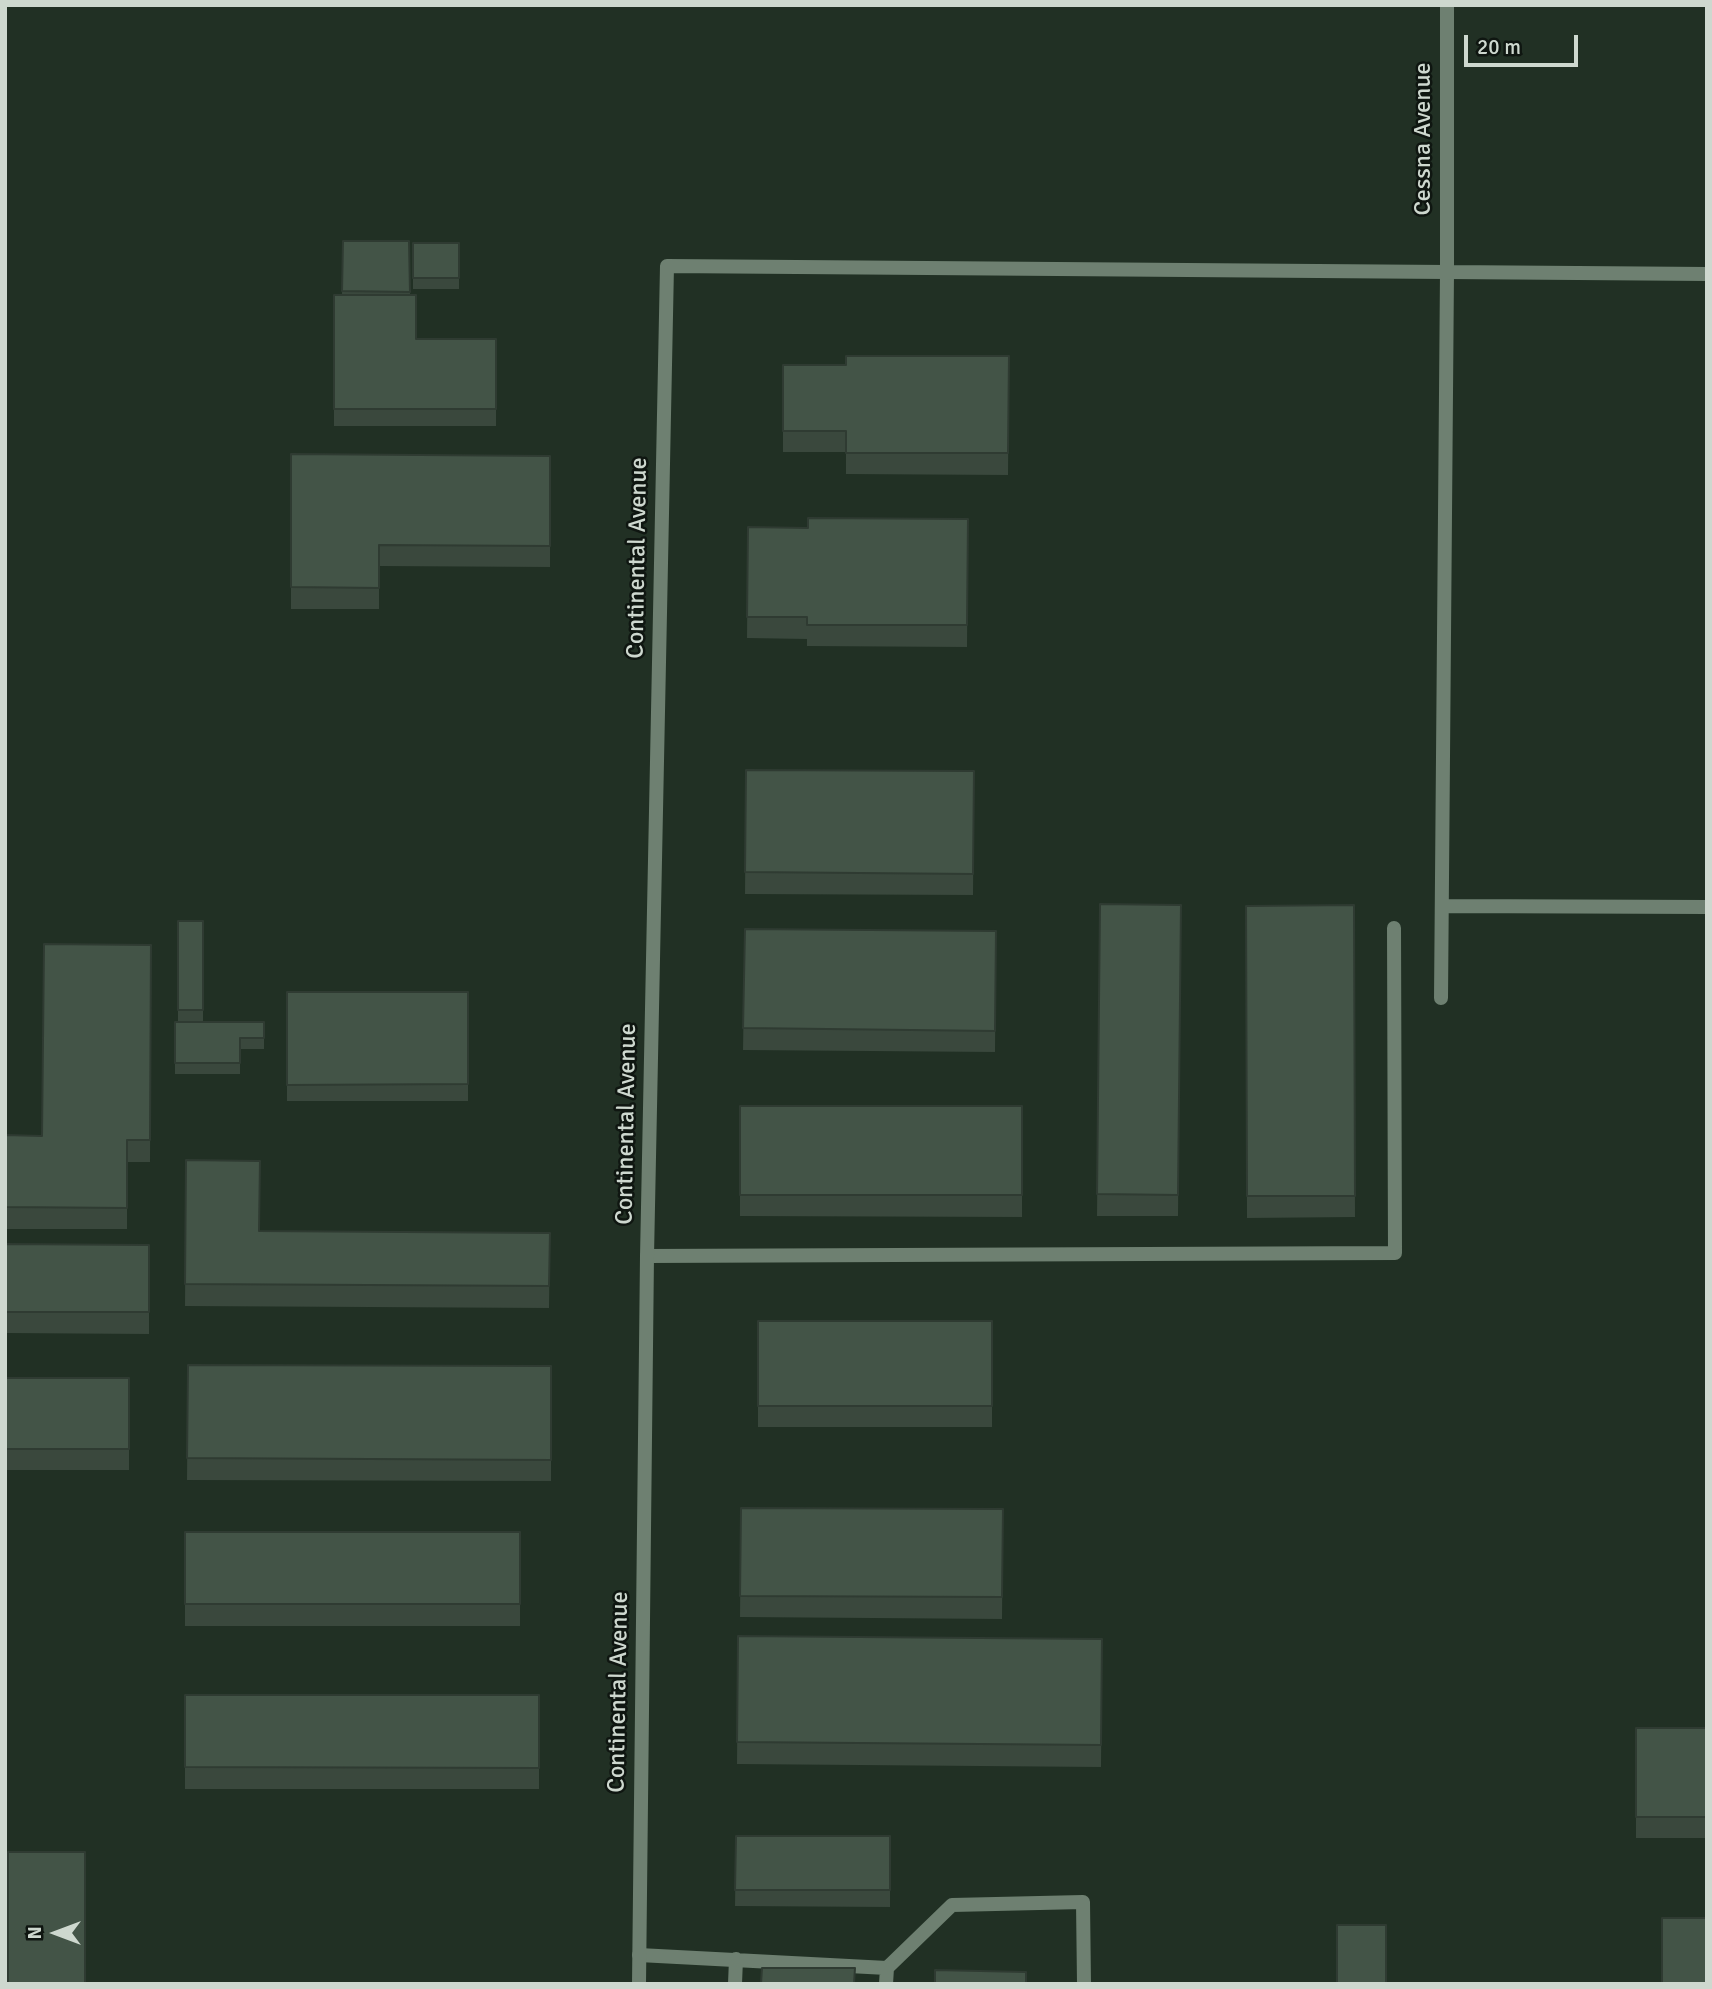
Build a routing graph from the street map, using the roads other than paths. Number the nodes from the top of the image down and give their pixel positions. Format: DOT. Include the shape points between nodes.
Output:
graph roads {
  1 [pos="1447,5"];
  2 [pos="1447,272"];
  3 [pos="1707,274"];
  4 [pos="1442,906"];
  5 [pos="1707,907"];
  6 [pos="1394,928"];
  7 [pos="1441,998"];
  8 [pos="646,1256"];
  9 [pos="639,1955"];
  10 [pos="736,1959"];
  11 [pos="887,1968"];
  12 [pos="639,1984"];
  13 [pos="735,1984"];
  14 [pos="886,1984"];
  15 [pos="1084,1984"];
  1 -- 2 [label="street, Cessna Avenue"];
  2 -- 3 [label="street"];
  2 -- 4 [label="street, Cessna Avenue"];
  2 -- 8 [label="street, Continental Avenue" via="667,266"];
  4 -- 5 [label="street"];
  4 -- 7 [label="street, Cessna Avenue"];
  6 -- 8 [label="street" via="1395,1253"];
  8 -- 9 [label="street, Continental Avenue"];
  9 -- 10 [label="street"];
  9 -- 12 [label="street, Continental Avenue"];
  10 -- 11 [label="street"];
  10 -- 13 [label="street"];
  11 -- 14 [label="street"];
  11 -- 15 [label="street" via="952,1905 1083,1902"];
}
